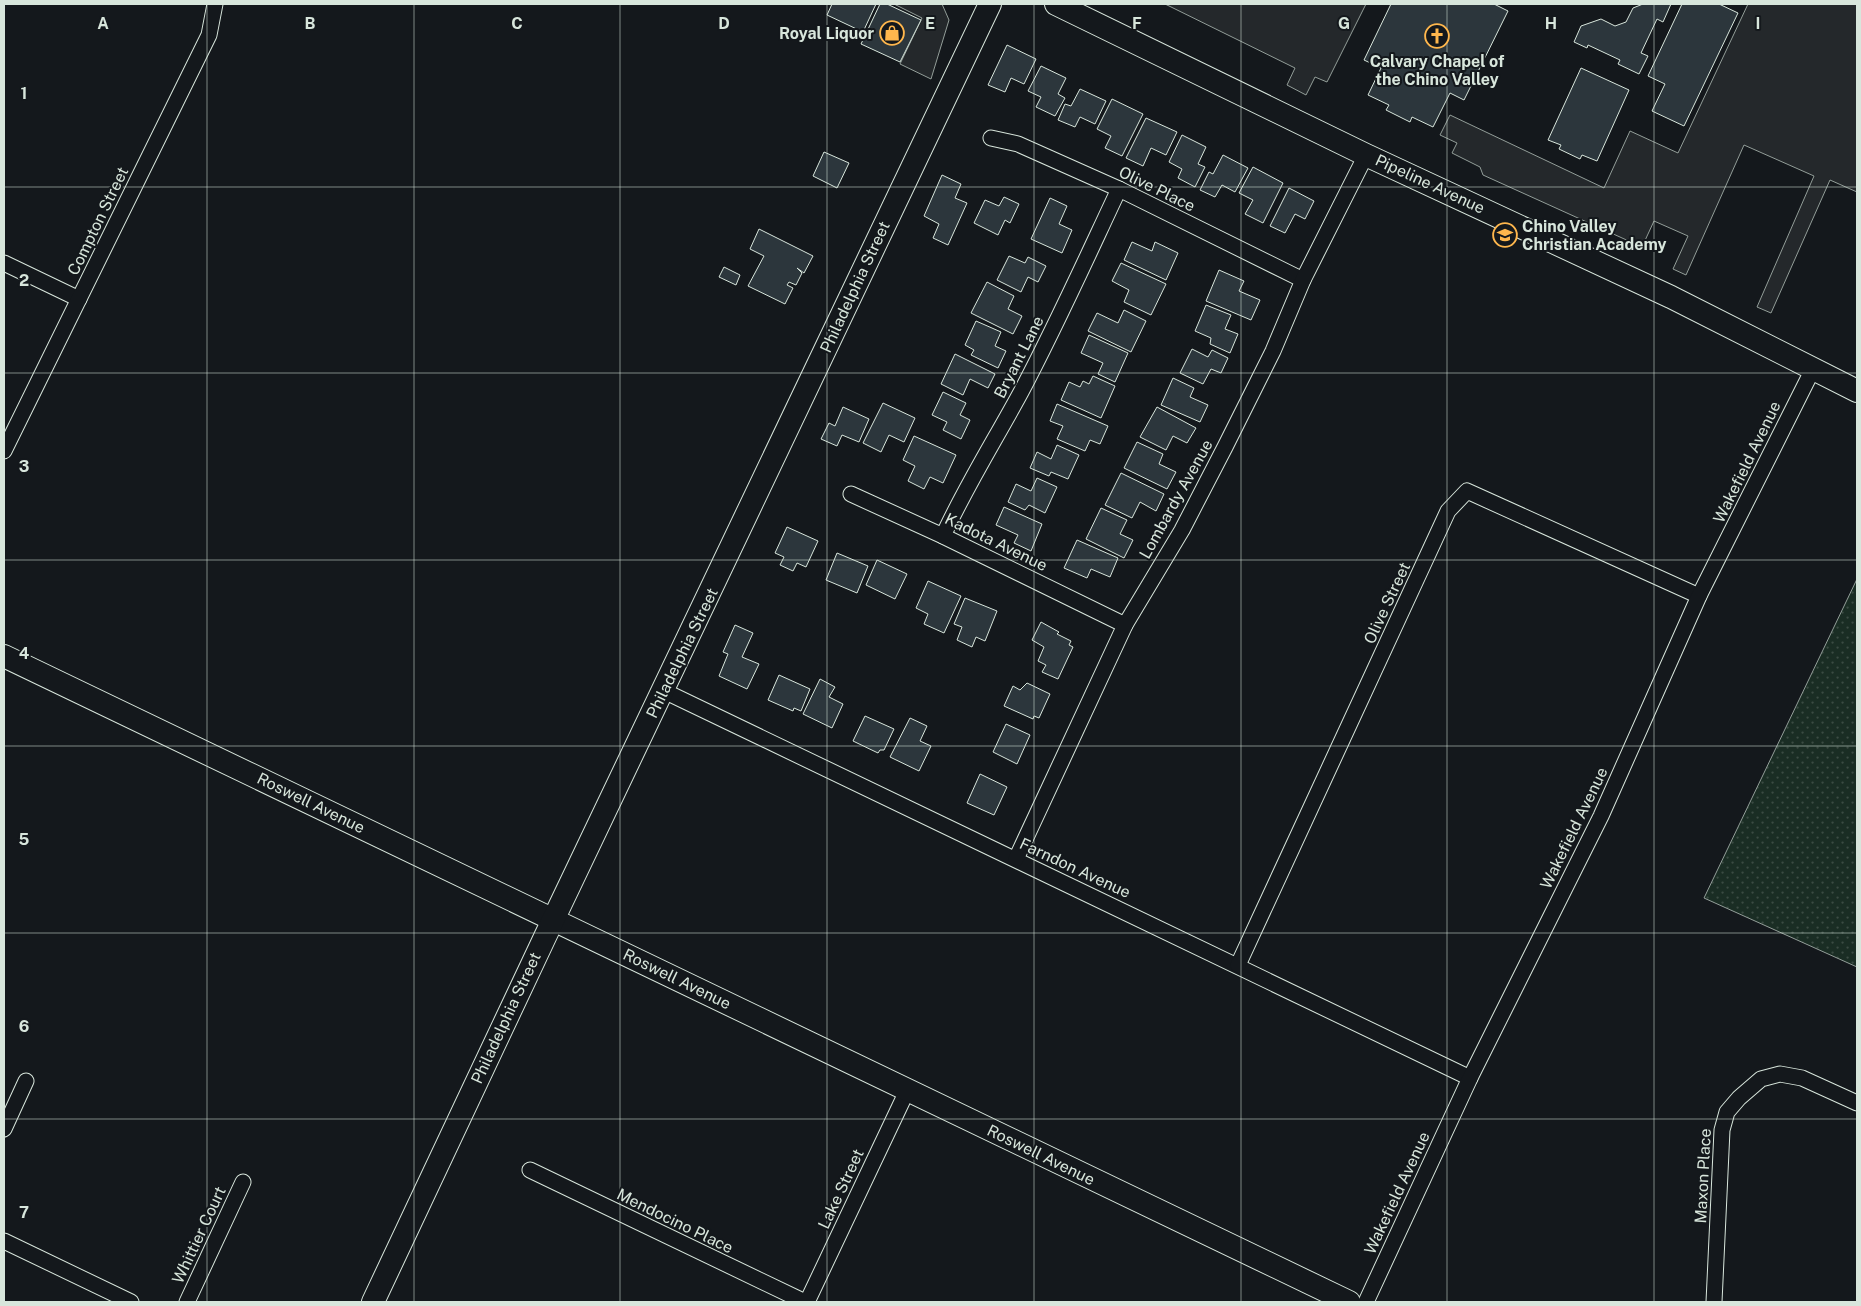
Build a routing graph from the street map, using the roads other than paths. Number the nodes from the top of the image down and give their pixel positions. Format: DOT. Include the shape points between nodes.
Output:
graph roads {
  1 [pos="215,4"];
  2 [pos="990,4"];
  3 [pos="1056,4"];
  4 [pos="991,138"];
  5 [pos="1366,154"];
  6 [pos="1119,190"];
  7 [pos="4,263"];
  8 [pos="1304,280"];
  9 [pos="79,299"];
  10 [pos="1812,369"];
  11 [pos="1857,391"];
  12 [pos="4,451"];
  13 [pos="851,494"];
  14 [pos="943,536"];
  15 [pos="1700,596"];
  16 [pos="1125,625"];
  17 [pos="4,656"];
  18 [pos="664,692"];
  19 [pos="1016,859"];
  20 [pos="552,918"];
  21 [pos="1238,965"];
  22 [pos="1470,1078"];
  23 [pos="26,1082"];
  24 [pos="907,1091"];
  25 [pos="1857,1103"];
  26 [pos="4,1128"];
  27 [pos="530,1170"];
  28 [pos="243,1182"];
  29 [pos="4,1241"];
  30 [pos="131,1302"];
  31 [pos="187,1302"];
  32 [pos="372,1302"];
  33 [pos="806,1302"];
  34 [pos="1349,1302"];
  35 [pos="1366,1302"];
  36 [pos="1714,1302"];
  1 -- 9 [label="street, Compton Street" via="209,35"];
  2 -- 18 [label="street, Philadelphia Street"];
  3 -- 5 [label="street, Pipeline Avenue"];
  4 -- 6 [label="street, Olive Place" via="1018,144"];
  5 -- 8 [label="street, Lombardy Avenue"];
  5 -- 10 [label="street, Pipeline Avenue" via="1671,297"];
  6 -- 8 [label="street, Olive Place"];
  6 -- 14 [label="street, Bryant Lane" via="1026,382 961,496"];
  7 -- 9 [label="street"];
  8 -- 16 [label="street, Lombardy Avenue" via="1226,448"];
  9 -- 12 [label="street, Compton Street"];
  10 -- 11 [label="street, Pipeline Avenue"];
  10 -- 15 [label="street, Wakefield Avenue"];
  13 -- 14 [label="street, Kadota Avenue"];
  14 -- 16 [label="street, Kadota Avenue"];
  15 -- 21 [label="street, Olive Street" via="1467,492 1448,511"];
  15 -- 22 [label="street, Wakefield Avenue" via="1601,816"];
  16 -- 19 [label="street, Lombardy Avenue"];
  17 -- 20 [label="street, Roswell Avenue"];
  18 -- 19 [label="street, Farndon Avenue"];
  18 -- 20 [label="street, Philadelphia Street"];
  19 -- 21 [label="street, Farndon Avenue"];
  20 -- 24 [label="street, Roswell Avenue"];
  20 -- 32 [label="street, Philadelphia Street"];
  21 -- 22 [label="street, Farndon Avenue"];
  22 -- 35 [label="street, Wakefield Avenue"];
  23 -- 26 [label="street"];
  24 -- 33 [label="street, Lake Street"];
  24 -- 34 [label="street, Roswell Avenue"];
  25 -- 36 [label="street, Maxon Place" via="1802,1078 1780,1074 1761,1079 1727,1112 1722,1130"];
  27 -- 33 [label="street, Mendocino Place"];
  28 -- 31 [label="street, Whittier Court"];
  29 -- 30 [label="street"];
}
